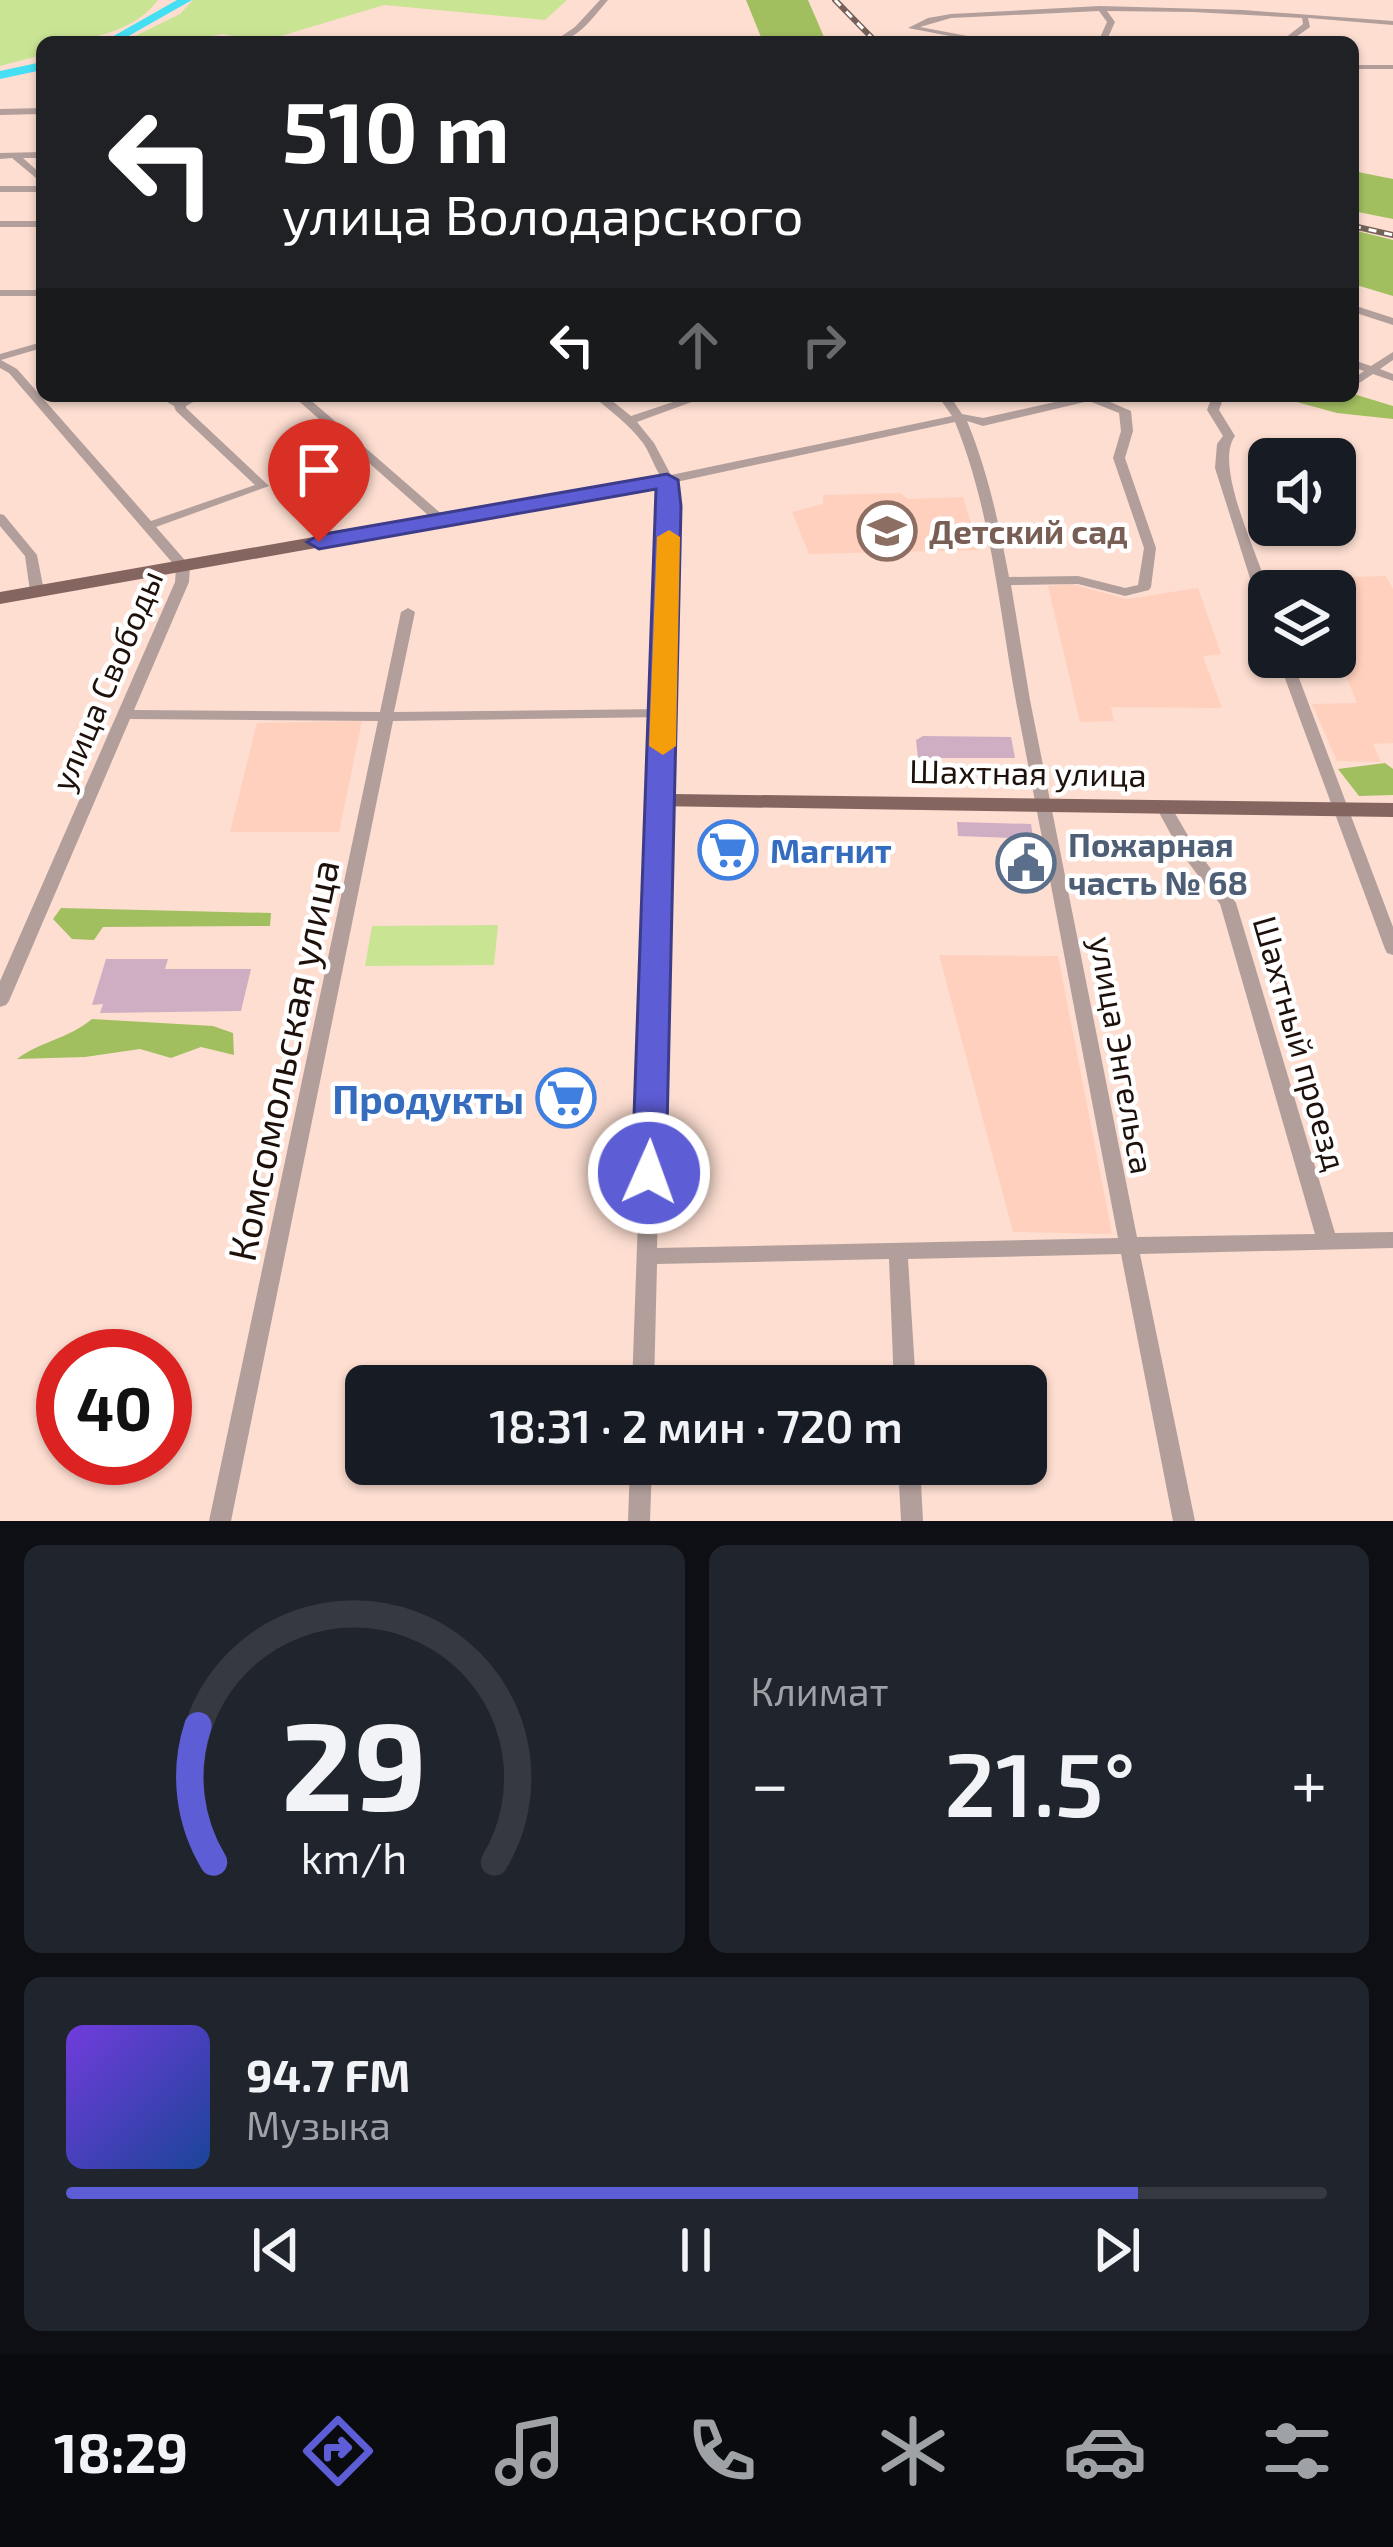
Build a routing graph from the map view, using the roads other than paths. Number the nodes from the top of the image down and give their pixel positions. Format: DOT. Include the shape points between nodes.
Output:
graph roads {
  1 [pos="604,0"];
  2 [pos="1100,8"];
  3 [pos="1305,20"];
  4 [pos="1393,23"];
  5 [pos="566,36"];
  6 [pos="959,36"];
  7 [pos="1105,36"];
  8 [pos="1292,36"];
  9 [pos="1359,67"];
  10 [pos="1393,67"];
  11 [pos="36,111"];
  12 [pos="0,112"];
  13 [pos="36,155"];
  14 [pos="0,156"];
  15 [pos="15,156"];
  16 [pos="36,179"];
  17 [pos="36,186"];
  18 [pos="0,189"];
  19 [pos="0,224"];
  20 [pos="36,224"];
  21 [pos="0,293"];
  22 [pos="36,293"];
  23 [pos="1359,310"];
  24 [pos="1393,322"];
  25 [pos="36,347"];
  26 [pos="1393,356"];
  27 [pos="0,360"];
  28 [pos="1359,365"];
  29 [pos="1371,369"];
  30 [pos="1393,377"];
  31 [pos="1359,379"];
  32 [pos="36,397"];
  33 [pos="41,402"];
  34 [pos="176,402"];
  35 [pos="184,402"];
  36 [pos="306,402"];
  37 [pos="607,402"];
  38 [pos="684,402"];
  39 [pos="949,402"];
  40 [pos="1073,402"];
  41 [pos="1106,402"];
  42 [pos="1214,402"];
  43 [pos="180,404"];
  44 [pos="963,417"];
  45 [pos="632,420"];
  46 [pos="667,480"];
  47 [pos="0,518"];
  48 [pos="441,520"];
  49 [pos="151,526"];
  50 [pos="183,566"];
  51 [pos="1254,570"];
  52 [pos="1004,581"];
  53 [pos="38,591"];
  54 [pos="0,598"];
  55 [pos="408,612"];
  56 [pos="1291,678"];
  57 [pos="664,713"];
  58 [pos="124,714"];
  59 [pos="386,717"];
  60 [pos="662,801"];
  61 [pos="1046,805"];
  62 [pos="1164,807"];
  63 [pos="1338,809"];
  64 [pos="1393,810"];
  65 [pos="1393,949"];
  66 [pos="0,1001"];
  67 [pos="1393,1240"];
  68 [pos="1328,1243"];
  69 [pos="1127,1246"];
  70 [pos="898,1250"];
  71 [pos="647,1256"];
  72 [pos="644,1365"];
  73 [pos="904,1365"];
  74 [pos="640,1485"];
  75 [pos="910,1485"];
  76 [pos="220,1521"];
  77 [pos="639,1521"];
  78 [pos="912,1521"];
  79 [pos="1184,1521"];
  1 -- 5 [label="street"];
  2 -- 3 [label="street"];
  2 -- 6 [label="street" via="949,17 912,28"];
  2 -- 7 [label="street" via="1112,22"];
  3 -- 4 [label="street"];
  3 -- 8 [label="street"];
  9 -- 10 [label="street"];
  11 -- 12 [label="street"];
  13 -- 15 [label="street"];
  14 -- 15 [label="street"];
  15 -- 16 [label="street"];
  17 -- 18 [label="street"];
  19 -- 20 [label="street"];
  21 -- 22 [label="street"];
  23 -- 24 [label="street"];
  25 -- 27 [label="street"];
  26 -- 29 [label="street"];
  27 -- 32 [label="street, улица Свободы"];
  28 -- 29 [label="street"];
  29 -- 30 [label="street"];
  29 -- 31 [label="street"];
  33 -- 49 [label="street, улица Свободы"];
  34 -- 43 [label="street"];
  35 -- 43 [label="street"];
  36 -- 48 [label="street"];
  37 -- 45 [label="street"];
  38 -- 45 [label="street"];
  39 -- 44 [label="street, улица Энгельса"];
  40 -- 44 [label="street" via="983,422"];
  41 -- 52 [label="street" via="1126,411 1119,458 1150,548 1144,587"];
  42 -- 51 [label="street" via="1229,436 1221,468"];
  43 -- 49 [label="street" via="262,486"];
  44 -- 46 [label="street"];
  44 -- 52 [label="street, улица Энгельса"];
  45 -- 46 [label="street"];
  46 -- 48 [label="main road"];
  46 -- 57 [label="main road"];
  47 -- 53 [label="street" via="31,555"];
  48 -- 50 [label="main road"];
  49 -- 50 [label="street, улица Свободы"];
  50 -- 53 [label="main road"];
  50 -- 58 [label="street, улица Свободы"];
  52 -- 61 [label="street, улица Энгельса"];
  53 -- 54 [label="main road"];
  55 -- 59 [label="street, Комсомольская улица"];
  56 -- 63 [label="street"];
  57 -- 59 [label="street"];
  57 -- 60 [label="main road"];
  58 -- 59 [label="street"];
  58 -- 66 [label="street, улица Свободы"];
  59 -- 76 [label="street, Комсомольская улица"];
  60 -- 61 [label="main road, Шахтная улица"];
  60 -- 71 [label="street"];
  61 -- 62 [label="main road, Шахтная улица"];
  61 -- 69 [label="street, улица Энгельса"];
  62 -- 63 [label="main road, Шахтная улица"];
  62 -- 68 [label="street, Шахтный проезд" via="1228,903"];
  63 -- 64 [label="main road, Шахтная улица"];
  63 -- 65 [label="street"];
  67 -- 68 [label="street"];
  68 -- 69 [label="street"];
  69 -- 70 [label="street"];
  69 -- 79 [label="street, улица Энгельса"];
  70 -- 71 [label="street"];
  70 -- 73 [label="street"];
  71 -- 72 [label="street"];
  74 -- 77 [label="street"];
  75 -- 78 [label="street"];
}
